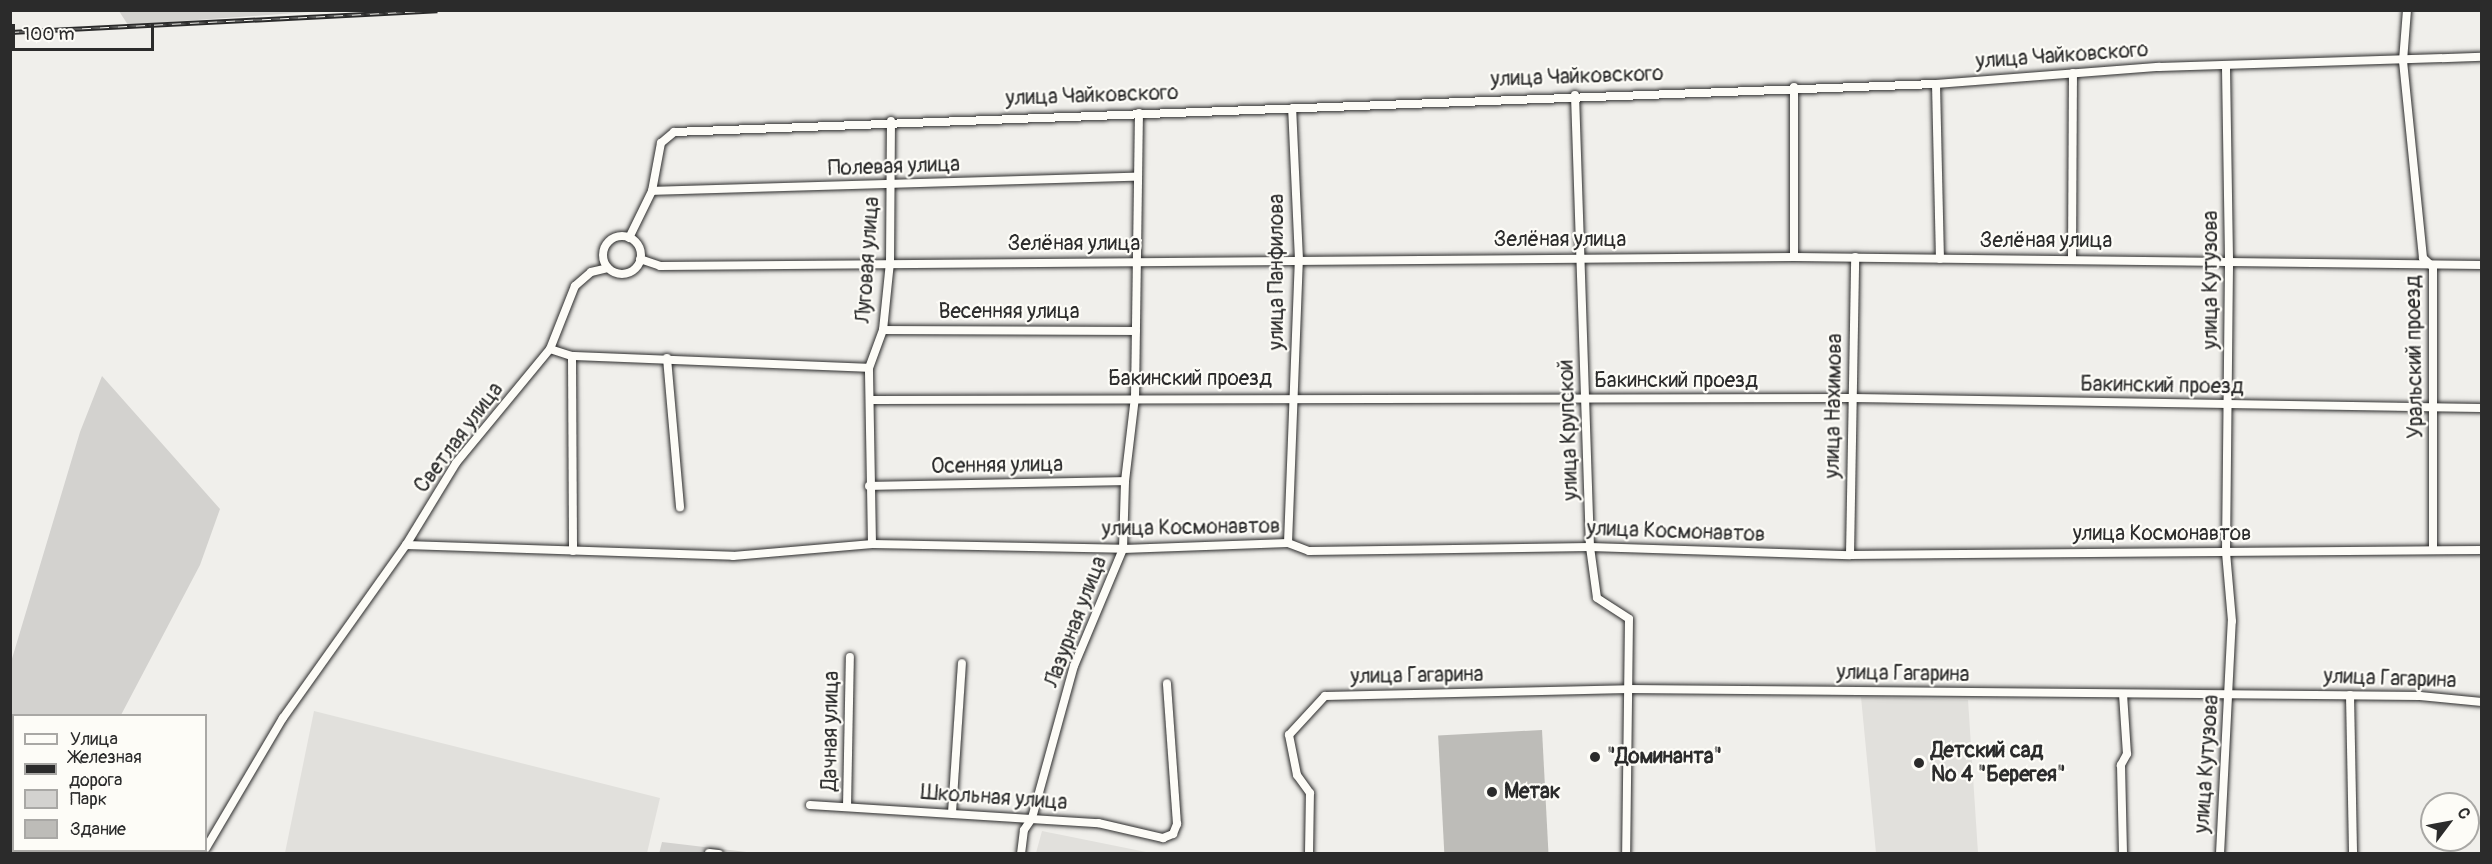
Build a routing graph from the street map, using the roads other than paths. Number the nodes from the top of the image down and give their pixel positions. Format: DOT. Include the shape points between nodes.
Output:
graph roads {
  1 [pos="2408,10"];
  2 [pos="2481,57"];
  3 [pos="2403,61"];
  4 [pos="2226,66"];
  5 [pos="2073,73"];
  6 [pos="1936,84"];
  7 [pos="1794,87"];
  8 [pos="1575,95"];
  9 [pos="1292,108"];
  10 [pos="1139,112"];
  11 [pos="891,121"];
  12 [pos="1137,177"];
  13 [pos="891,186"];
  14 [pos="652,191"];
  15 [pos="629,238"];
  16 [pos="1579,257"];
  17 [pos="1794,257"];
  18 [pos="1855,257"];
  19 [pos="640,259"];
  20 [pos="1940,259"];
  21 [pos="2072,259"];
  22 [pos="2229,259"];
  23 [pos="1299,260"];
  24 [pos="890,262"];
  25 [pos="1140,262"];
  26 [pos="2481,265"];
  27 [pos="2433,267"];
  28 [pos="608,268"];
  29 [pos="883,330"];
  30 [pos="1136,331"];
  31 [pos="550,349"];
  32 [pos="573,356"];
  33 [pos="668,358"];
  34 [pos="869,368"];
  35 [pos="1135,396"];
  36 [pos="1293,398"];
  37 [pos="1852,398"];
  38 [pos="1586,399"];
  39 [pos="871,400"];
  40 [pos="2229,405"];
  41 [pos="2434,407"];
  42 [pos="2481,408"];
  43 [pos="1125,481"];
  44 [pos="869,486"];
  45 [pos="680,507"];
  46 [pos="1288,543"];
  47 [pos="872,544"];
  48 [pos="406,545"];
  49 [pos="1590,547"];
  50 [pos="1123,549"];
  51 [pos="2433,549"];
  52 [pos="573,550"];
  53 [pos="2481,550"];
  54 [pos="2226,552"];
  55 [pos="1850,555"];
  56 [pos="850,657"];
  57 [pos="962,663"];
  58 [pos="1167,683"];
  59 [pos="1628,689"];
  60 [pos="2123,694"];
  61 [pos="2230,694"];
  62 [pos="2350,695"];
  63 [pos="2481,702"];
  64 [pos="810,805"];
  65 [pos="847,807"];
  66 [pos="952,813"];
  67 [pos="1032,818"];
  68 [pos="207,846"];
  69 [pos="709,853"];
  70 [pos="719,854"];
  71 [pos="1021,854"];
  72 [pos="1309,854"];
  73 [pos="1626,854"];
  74 [pos="2123,854"];
  75 [pos="2220,854"];
  76 [pos="2353,854"];
  1 -- 3 [label="street, Уральский проезд"];
  2 -- 3 [label="street, улица Чайковского"];
  3 -- 4 [label="street, улица Чайковского"];
  3 -- 27 [label="street, Уральский проезд" via="2422,258"];
  4 -- 5 [label="street, улица Чайковского"];
  4 -- 22 [label="street, улица Кутузова"];
  5 -- 6 [label="street, улица Чайковского"];
  5 -- 21 [label="street"];
  6 -- 7 [label="street, улица Чайковского"];
  6 -- 20 [label="street"];
  7 -- 8 [label="street, улица Чайковского"];
  7 -- 17 [label="street"];
  8 -- 9 [label="street, улица Чайковского"];
  8 -- 16 [label="street, улица Крупской"];
  9 -- 10 [label="street, улица Чайковского"];
  9 -- 23 [label="street, улица Панфилова"];
  10 -- 11 [label="street, улица Чайковского"];
  10 -- 12 [label="street, Лазурная улица"];
  11 -- 13 [label="street, Луговая улица"];
  11 -- 14 [label="street, улица Чайковского" via="674,132 662,143"];
  12 -- 13 [label="street, Полевая улица"];
  12 -- 25 [label="street, Лазурная улица"];
  13 -- 14 [label="street, Полевая улица"];
  13 -- 24 [label="street, Луговая улица"];
  14 -- 15 [label="street"];
  15 -- 19 [label="street" via="636,243"];
  15 -- 28 [label="street" via="616,237 606,244 603,261"];
  16 -- 17 [label="street, Зелёная улица"];
  16 -- 23 [label="street, Зелёная улица"];
  16 -- 38 [label="street, улица Крупской"];
  17 -- 18 [label="street, Зелёная улица"];
  18 -- 20 [label="street, Зелёная улица"];
  18 -- 37 [label="street, улица Нахимова"];
  19 -- 24 [label="street, Зелёная улица" via="660,266"];
  19 -- 28 [label="street" via="627,273"];
  20 -- 21 [label="street, Зелёная улица"];
  21 -- 22 [label="street, Зелёная улица"];
  22 -- 27 [label="street, Зелёная улица"];
  22 -- 40 [label="street, улица Кутузова"];
  23 -- 25 [label="street, Зелёная улица"];
  23 -- 36 [label="street, улица Панфилова"];
  24 -- 25 [label="street, Зелёная улица"];
  24 -- 29 [label="street, Луговая улица"];
  25 -- 30 [label="street, Лазурная улица"];
  26 -- 27 [label="street, Зелёная улица"];
  27 -- 41 [label="street, Уральский проезд"];
  28 -- 31 [label="street, Светлая улица" via="591,272 575,286"];
  29 -- 30 [label="street, Весенняя улица"];
  29 -- 34 [label="street, Луговая улица"];
  30 -- 35 [label="street, Лазурная улица"];
  31 -- 32 [label="street"];
  31 -- 48 [label="street, Светлая улица" via="456,464"];
  32 -- 33 [label="street"];
  32 -- 52 [label="street"];
  33 -- 34 [label="street"];
  33 -- 45 [label="street"];
  34 -- 39 [label="street, Луговая улица"];
  35 -- 36 [label="street, Бакинский проезд"];
  35 -- 39 [label="street, Бакинский проезд"];
  35 -- 43 [label="street, Лазурная улица"];
  36 -- 38 [label="street, Бакинский проезд"];
  36 -- 46 [label="street, улица Панфилова"];
  37 -- 38 [label="street, Бакинский проезд"];
  37 -- 40 [label="street, Бакинский проезд"];
  37 -- 55 [label="street, улица Нахимова"];
  38 -- 49 [label="street, улица Крупской"];
  39 -- 44 [label="street, Луговая улица"];
  40 -- 41 [label="street, Бакинский проезд"];
  40 -- 54 [label="street, улица Кутузова"];
  41 -- 42 [label="street, Бакинский проезд"];
  41 -- 51 [label="street, Уральский проезд"];
  43 -- 44 [label="street, Осенняя улица"];
  43 -- 50 [label="street, Лазурная улица"];
  44 -- 47 [label="street, Луговая улица"];
  46 -- 49 [label="street, улица Космонавтов" via="1309,551"];
  46 -- 50 [label="street, улица Космонавтов"];
  47 -- 50 [label="street, улица Космонавтов"];
  47 -- 52 [label="street, улица Космонавтов" via="733,556"];
  48 -- 52 [label="street, улица Космонавтов" via="514,552"];
  48 -- 68 [label="street, Светлая улица" via="283,718"];
  49 -- 55 [label="street, улица Космонавтов"];
  49 -- 59 [label="street, улица Крупской" via="1597,598 1629,619"];
  50 -- 67 [label="street, Лазурная улица" via="1074,666"];
  51 -- 53 [label="street, улица Космонавтов"];
  51 -- 54 [label="street, улица Космонавтов"];
  54 -- 55 [label="street, улица Космонавтов"];
  54 -- 61 [label="street, улица Кутузова" via="2232,621"];
  56 -- 65 [label="street, Дачная улица"];
  57 -- 66 [label="street"];
  58 -- 67 [label="street, Школьная улица" via="1177,824 1173,834 1163,838 1098,823"];
  59 -- 60 [label="street, улица Гагарина"];
  59 -- 72 [label="street, улица Гагарина" via="1325,696 1289,735 1297,776 1310,793"];
  59 -- 73 [label="street, улица Крупской"];
  60 -- 61 [label="street, улица Гагарина"];
  60 -- 74 [label="street" via="2127,754 2121,765"];
  61 -- 62 [label="street, улица Гагарина"];
  61 -- 75 [label="street, улица Кутузова"];
  62 -- 63 [label="street, улица Гагарина"];
  62 -- 76 [label="street"];
  64 -- 65 [label="street, Школьная улица"];
  65 -- 66 [label="street, Школьная улица"];
  66 -- 67 [label="street, Школьная улица"];
  67 -- 71 [label="street, Лазурная улица" via="1024,830"];
  69 -- 70 [label="street"];
}
